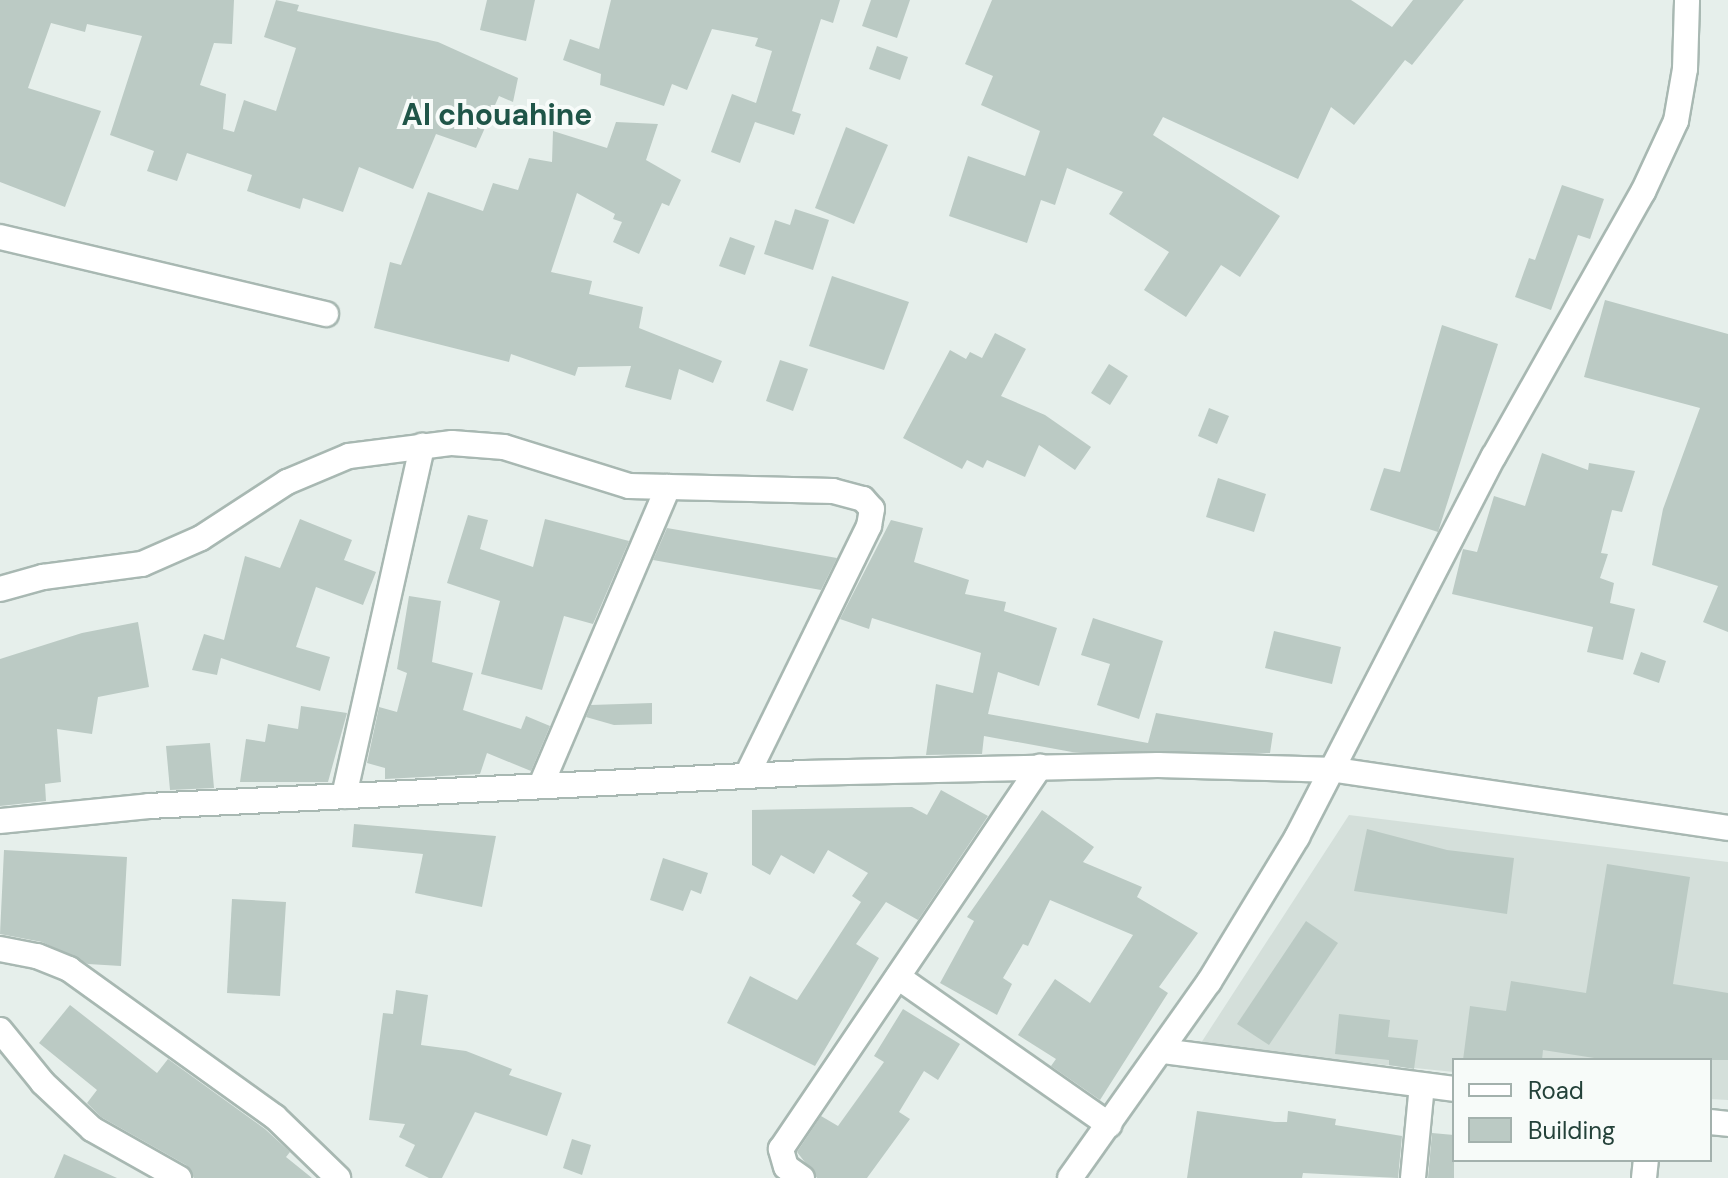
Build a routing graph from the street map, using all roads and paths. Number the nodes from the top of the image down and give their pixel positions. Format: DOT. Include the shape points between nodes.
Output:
graph roads {
  1 [pos="1687,0"];
  2 [pos="0,237"];
  3 [pos="326,314"];
  4 [pos="422,446"];
  5 [pos="668,487"];
  6 [pos="0,589"];
  7 [pos="1040,767"];
  8 [pos="1336,770"];
  9 [pos="747,775"];
  10 [pos="541,785"];
  11 [pos="344,796"];
  12 [pos="0,821"];
  13 [pos="1728,828"];
  14 [pos="0,949"];
  15 [pos="898,977"];
  16 [pos="0,1030"];
  17 [pos="1162,1051"];
  18 [pos="1422,1085"];
  19 [pos="1452,1089"];
  20 [pos="1109,1125"];
  21 [pos="179,1178"];
  22 [pos="338,1178"];
  23 [pos="802,1178"];
  24 [pos="1070,1178"];
  25 [pos="1413,1178"];
  1 -- 8 [label="street" via="1685,69 1676,121 1617,240 1435,568"];
  2 -- 3 [label="street"];
  4 -- 5 [label="street" via="504,447 604,482"];
  4 -- 6 [label="street" via="349,456 287,482 201,538 142,564 43,577"];
  4 -- 11 [label="street"];
  5 -- 9 [label="street" via="833,491 863,499 872,509 869,526"];
  5 -- 10 [label="street"];
  7 -- 8 [label="street"];
  7 -- 9 [label="street"];
  7 -- 15 [label="street"];
  8 -- 13 [label="street"];
  8 -- 17 [label="street"];
  9 -- 10 [label="street"];
  10 -- 11 [label="street"];
  11 -- 12 [label="street"];
  14 -- 22 [label="street" via="69,969 275,1117"];
  15 -- 20 [label="street"];
  15 -- 23 [label="street" via="781,1149 786,1167"];
  16 -- 21 [label="street" via="43,1083 92,1129"];
  17 -- 18 [label="street"];
  17 -- 20 [label="street"];
  18 -- 19 [label="street"];
  18 -- 25 [label="street"];
  20 -- 24 [label="street"];
}
